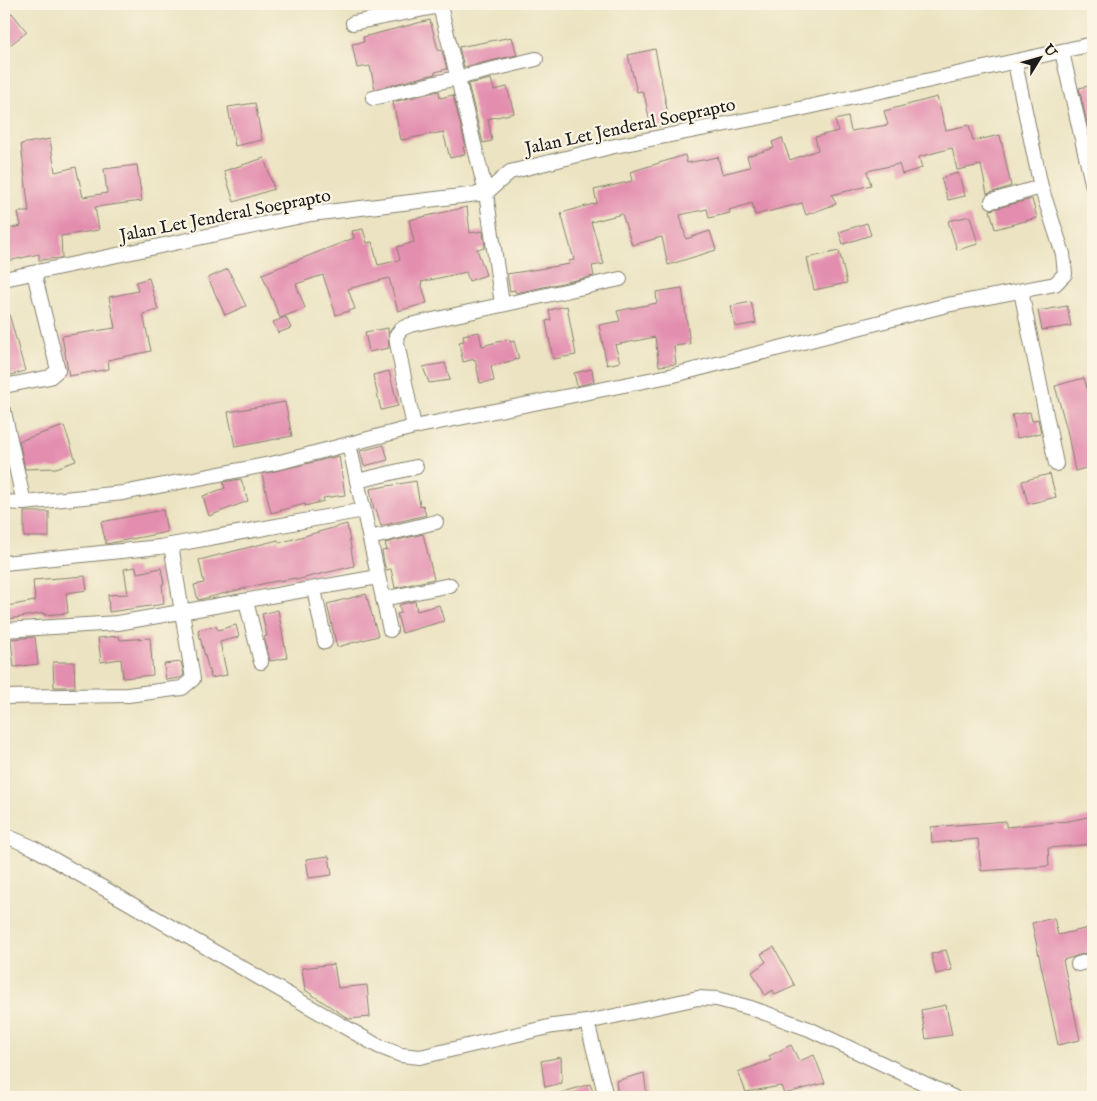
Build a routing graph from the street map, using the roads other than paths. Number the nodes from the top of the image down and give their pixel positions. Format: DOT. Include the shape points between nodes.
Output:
graph roads {
  1 [pos="353,23"];
  2 [pos="1093,44"];
  3 [pos="1062,52"];
  4 [pos="536,60"];
  5 [pos="1015,63"];
  6 [pos="458,78"];
  7 [pos="373,98"];
  8 [pos="1041,187"];
  9 [pos="1093,187"];
  10 [pos="486,193"];
  11 [pos="992,201"];
  12 [pos="34,273"];
  13 [pos="4,279"];
  14 [pos="620,279"];
  15 [pos="1021,291"];
  16 [pos="502,304"];
  17 [pos="4,386"];
  18 [pos="4,412"];
  19 [pos="414,427"];
  20 [pos="349,444"];
  21 [pos="1056,464"];
  22 [pos="416,467"];
  23 [pos="357,481"];
  24 [pos="4,502"];
  25 [pos="24,503"];
  26 [pos="364,510"];
  27 [pos="436,522"];
  28 [pos="370,538"];
  29 [pos="171,545"];
  30 [pos="4,563"];
  31 [pos="378,577"];
  32 [pos="450,585"];
  33 [pos="314,589"];
  34 [pos="383,599"];
  35 [pos="246,601"];
  36 [pos="180,612"];
  37 [pos="4,630"];
  38 [pos="390,630"];
  39 [pos="325,642"];
  40 [pos="260,662"];
  41 [pos="4,697"];
  42 [pos="4,835"];
  43 [pos="1093,960"];
  44 [pos="1078,964"];
  45 [pos="587,1022"];
  46 [pos="606,1097"];
  47 [pos="953,1097"];
  1 -- 6 [label="street" via="440,6"];
  2 -- 3 [label="street, Jalan Let Jenderal Soeprapto"];
  3 -- 5 [label="street, Jalan Let Jenderal Soeprapto"];
  3 -- 9 [label="street"];
  4 -- 6 [label="street"];
  5 -- 8 [label="street"];
  5 -- 10 [label="street, Jalan Let Jenderal Soeprapto" via="610,147 510,172"];
  6 -- 7 [label="street"];
  6 -- 10 [label="street"];
  8 -- 11 [label="street"];
  8 -- 15 [label="street" via="1066,272 1064,278 1055,284"];
  10 -- 12 [label="street, Jalan Let Jenderal Soeprapto" via="311,214"];
  10 -- 16 [label="street"];
  12 -- 13 [label="street, Jalan Let Jenderal Soeprapto"];
  12 -- 17 [label="street" via="58,370 53,376"];
  14 -- 16 [label="street"];
  15 -- 19 [label="street" via="947,305 674,375"];
  15 -- 21 [label="street"];
  16 -- 19 [label="street" via="410,325 398,332 397,343"];
  18 -- 25 [label="street"];
  19 -- 20 [label="street"];
  20 -- 23 [label="street"];
  20 -- 25 [label="street" via="280,462 123,493"];
  22 -- 23 [label="street"];
  23 -- 26 [label="street"];
  24 -- 25 [label="street"];
  26 -- 28 [label="street"];
  26 -- 29 [label="street"];
  27 -- 28 [label="street"];
  28 -- 31 [label="street"];
  29 -- 30 [label="street"];
  29 -- 36 [label="street"];
  31 -- 33 [label="street"];
  31 -- 34 [label="street"];
  32 -- 34 [label="street"];
  33 -- 35 [label="street"];
  33 -- 39 [label="street"];
  34 -- 38 [label="street"];
  35 -- 36 [label="street"];
  35 -- 40 [label="street"];
  36 -- 37 [label="street" via="118,623"];
  36 -- 41 [label="street" via="193,679 185,687 128,695"];
  42 -- 45 [label="street" via="32,847 378,1046 401,1055 420,1057 527,1031"];
  43 -- 44 [label="street"];
  45 -- 46 [label="street"];
  45 -- 47 [label="street" via="698,998 717,999 810,1030"];
}
